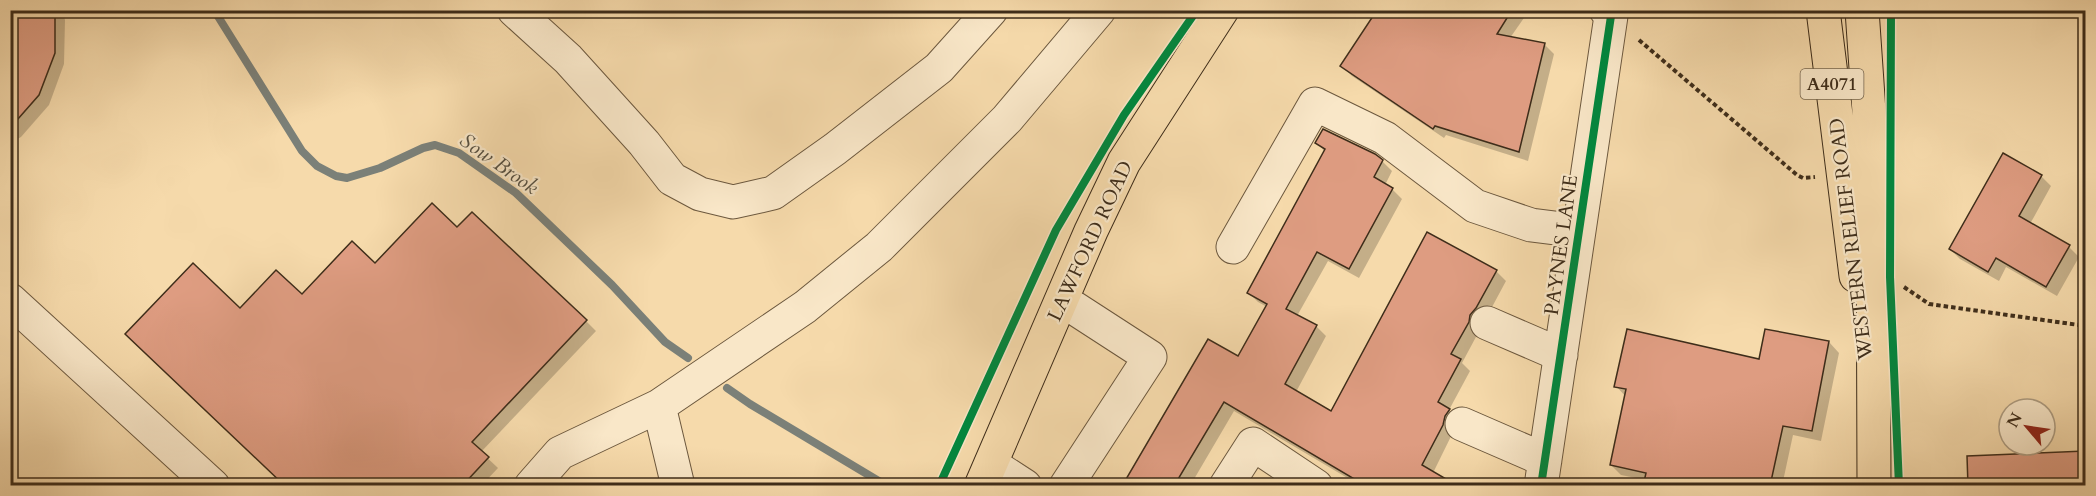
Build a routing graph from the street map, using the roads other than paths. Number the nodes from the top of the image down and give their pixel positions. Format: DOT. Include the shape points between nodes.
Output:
graph roads {
  1 [pos="991,10"];
  2 [pos="1222,10"];
  3 [pos="1823,10"];
  4 [pos="1862,10"];
  5 [pos="1608,13"];
  6 [pos="1090,14"];
  7 [pos="530,16"];
  8 [pos="1579,231"];
  9 [pos="1233,247"];
  10 [pos="10,300"];
  11 [pos="1062,300"];
  12 [pos="1487,323"];
  13 [pos="1561,355"];
  14 [pos="659,405"];
  15 [pos="1462,424"];
  16 [pos="1874,433"];
  17 [pos="1543,473"];
  18 [pos="986,475"];
  19 [pos="213,486"];
  20 [pos="531,486"];
  21 [pos="678,486"];
  22 [pos="1026,486"];
  23 [pos="1066,486"];
  24 [pos="1226,486"];
  25 [pos="1316,486"];
  26 [pos="1874,486"];
  1 -- 7 [label="street" via="939,68 835,149 773,193 733,202 700,194 672,179"];
  2 -- 11 [label="main road, LAWFORD ROAD" via="1124,162"];
  3 -- 16 [label="main road, WESTERN RELIEF ROAD / A4071"];
  4 -- 16 [label="main road, WESTERN RELIEF ROAD / A4071" via="1873,170"];
  5 -- 8 [label="street, PAYNES LANE"];
  6 -- 14 [label="street" via="1007,119 879,247 805,307"];
  8 -- 9 [label="street" via="1531,225 1475,206 1385,138 1315,104"];
  8 -- 13 [label="street, PAYNES LANE"];
  10 -- 19 [label="street"];
  11 -- 18 [label="main road, LAWFORD ROAD"];
  11 -- 23 [label="street" via="1150,357"];
  12 -- 13 [label="street"];
  13 -- 17 [label="street, PAYNES LANE"];
  14 -- 20 [label="street" via="560,453"];
  14 -- 21 [label="street"];
  15 -- 17 [label="street"];
  16 -- 26 [label="main road, WESTERN RELIEF ROAD / A4071"];
  18 -- 22 [label="street"];
  24 -- 25 [label="street" via="1253,444"];
}
